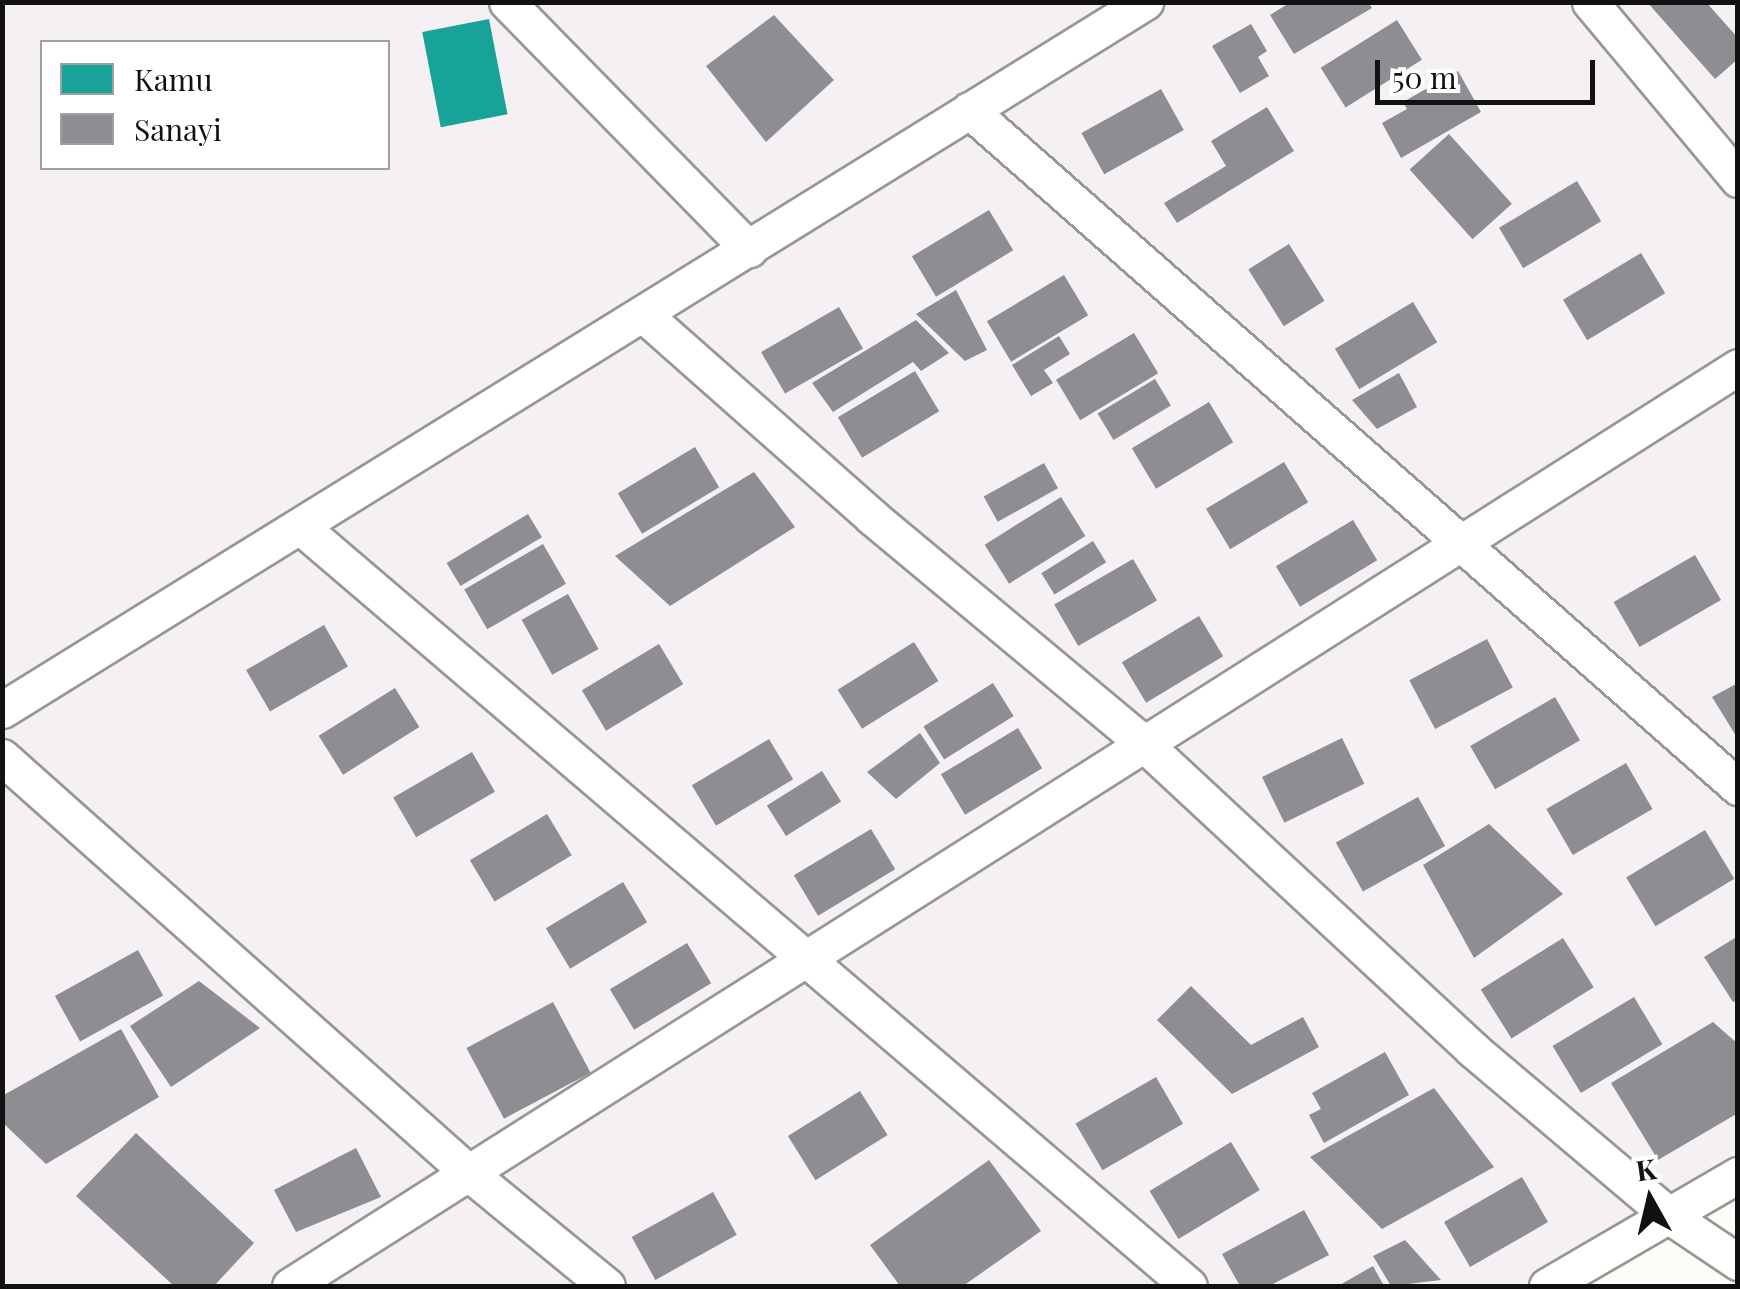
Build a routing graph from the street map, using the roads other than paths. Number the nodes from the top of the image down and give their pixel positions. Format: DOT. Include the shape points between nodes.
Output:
graph roads {
  1 [pos="507,2"];
  2 [pos="1145,2"];
  3 [pos="1590,2"];
  4 [pos="969,110"];
  5 [pos="1738,179"];
  6 [pos="749,249"];
  7 [pos="644,314"];
  8 [pos="1738,367"];
  9 [pos="302,527"];
  10 [pos="1462,540"];
  11 [pos="2,710"];
  12 [pos="1142,742"];
  13 [pos="2,757"];
  14 [pos="1738,787"];
  15 [pos="804,958"];
  16 [pos="470,1174"];
  17 [pos="1738,1176"];
  18 [pos="1671,1217"];
  19 [pos="1738,1262"];
  20 [pos="290,1286"];
  21 [pos="607,1286"];
  22 [pos="1188,1286"];
  23 [pos="1547,1286"];
  1 -- 6 [label="street"];
  2 -- 4 [label="street"];
  3 -- 5 [label="street"];
  4 -- 6 [label="street"];
  4 -- 10 [label="street"];
  6 -- 7 [label="street"];
  7 -- 9 [label="street"];
  7 -- 12 [label="street" via="872,517"];
  8 -- 10 [label="street" via="1492,528"];
  9 -- 11 [label="street"];
  9 -- 15 [label="street"];
  10 -- 12 [label="street"];
  10 -- 14 [label="street"];
  12 -- 15 [label="street"];
  12 -- 18 [label="street" via="1472,1050"];
  13 -- 16 [label="street"];
  15 -- 16 [label="street"];
  15 -- 22 [label="street"];
  16 -- 20 [label="street"];
  16 -- 21 [label="street"];
  17 -- 18 [label="street"];
  18 -- 19 [label="street"];
  18 -- 23 [label="street"];
}
